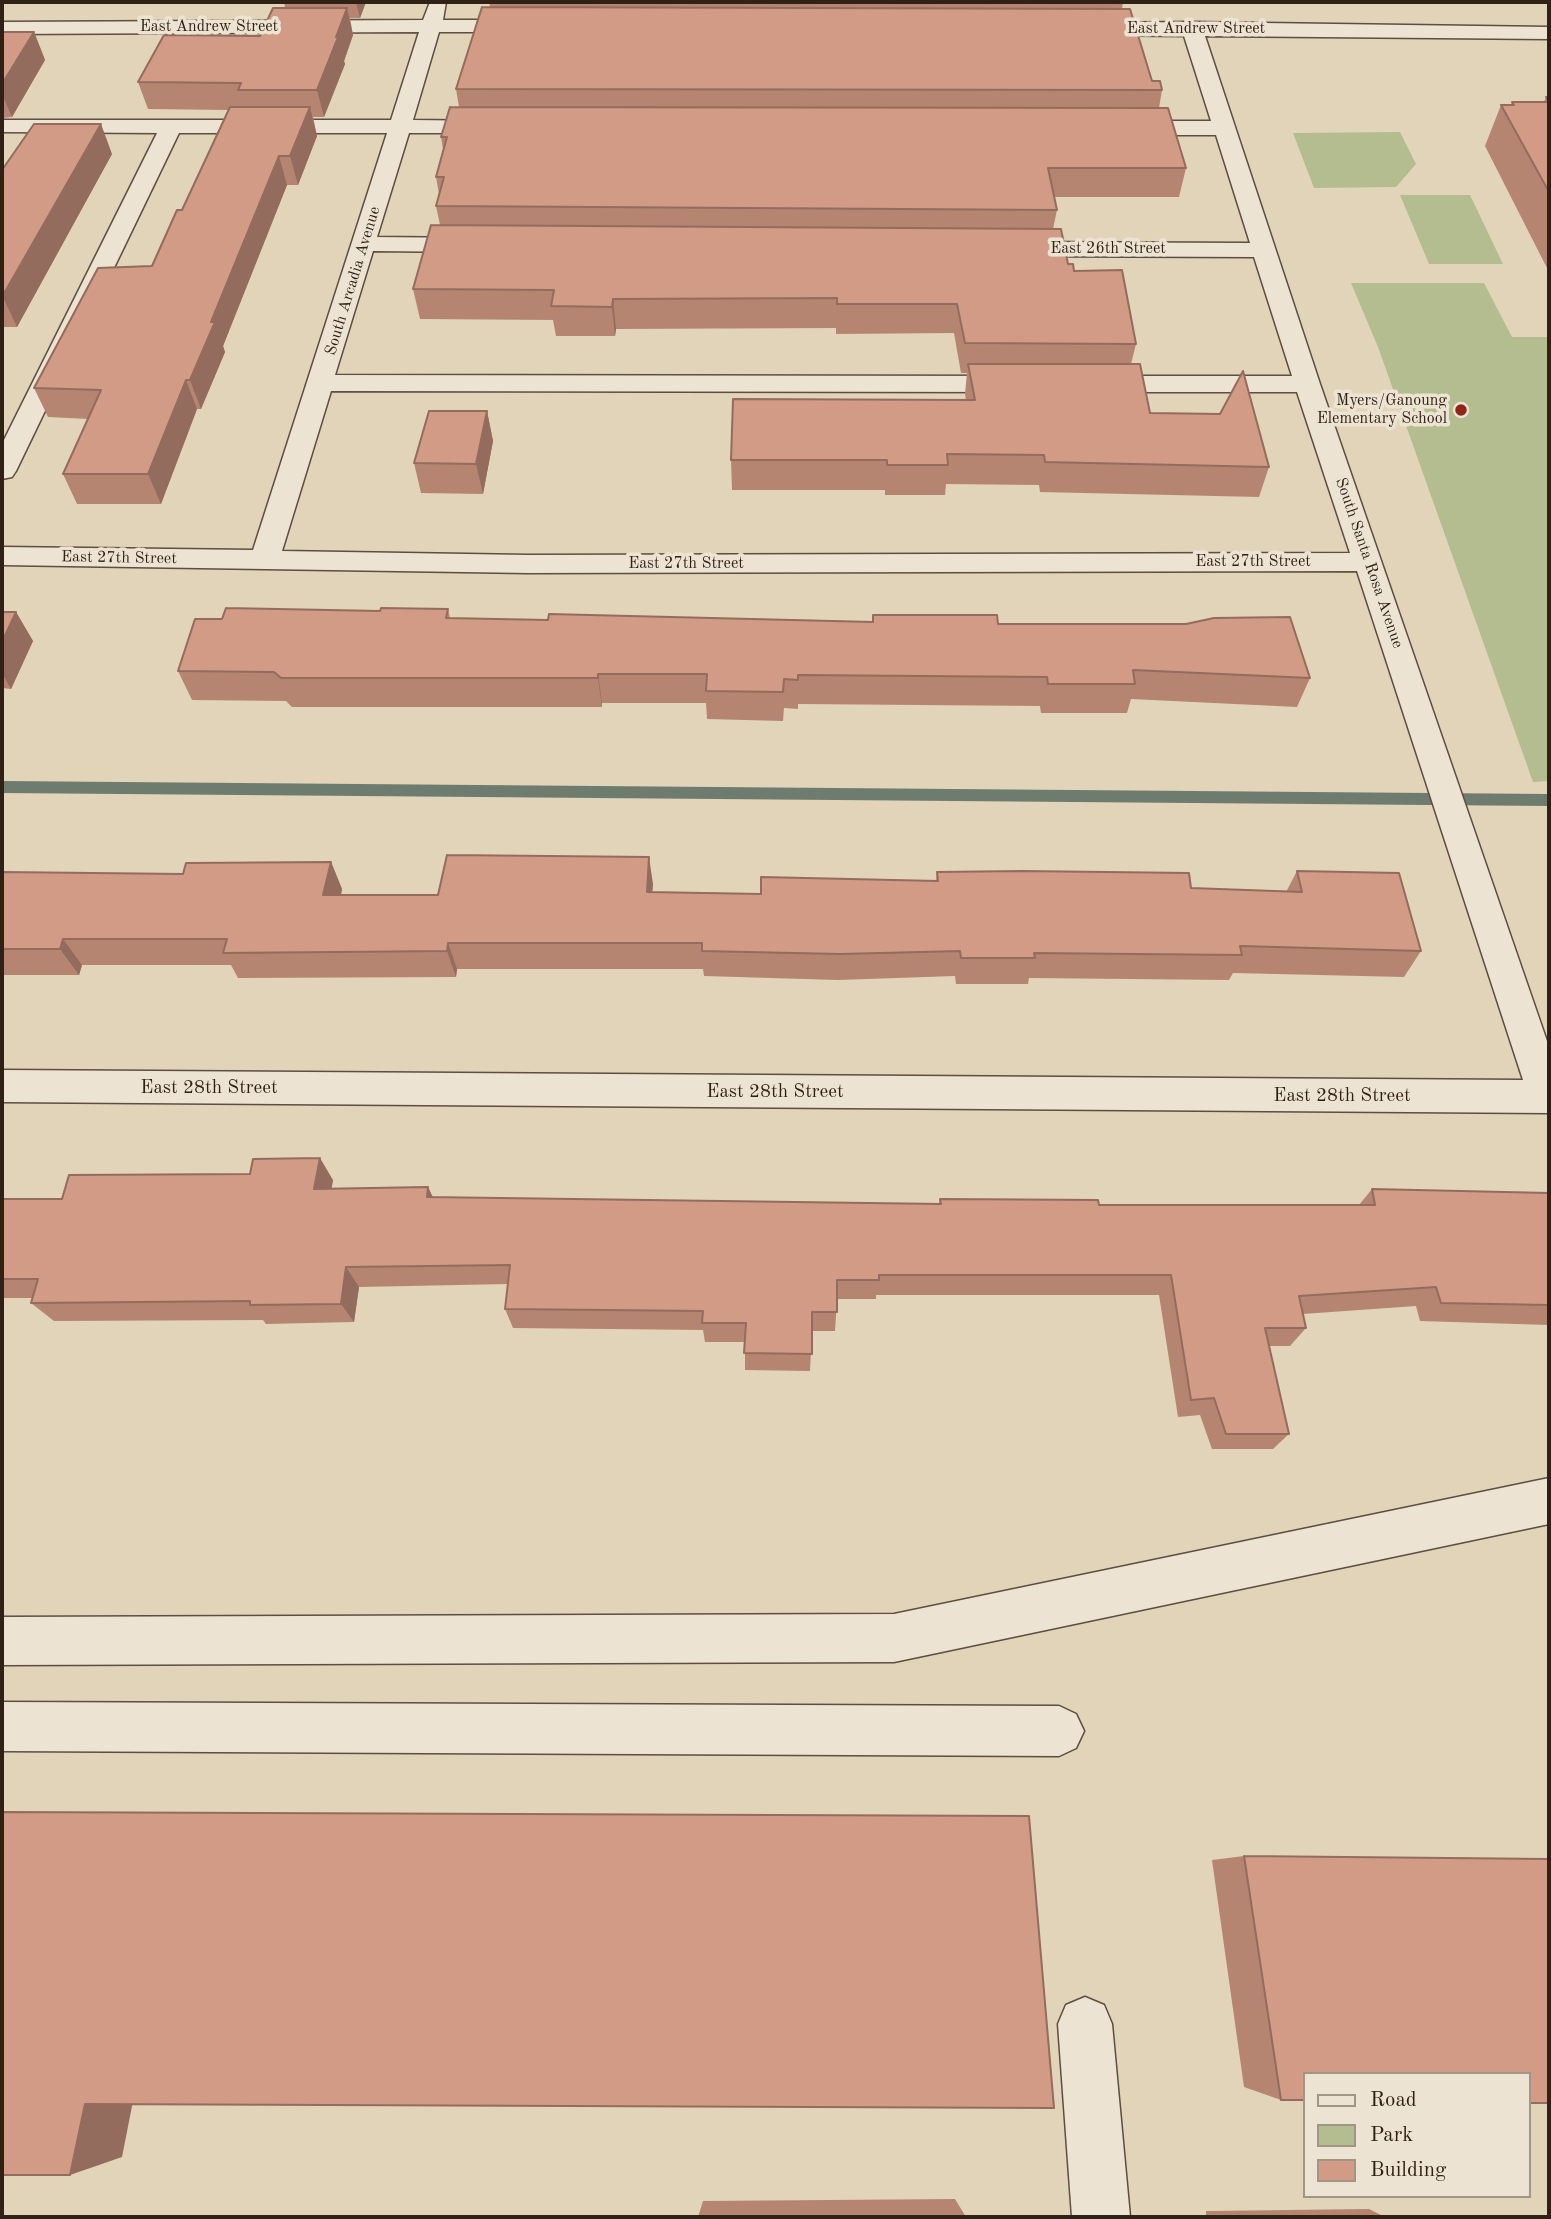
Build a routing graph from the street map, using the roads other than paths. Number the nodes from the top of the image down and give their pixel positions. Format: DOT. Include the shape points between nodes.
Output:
graph roads {
  1 [pos="439,2"];
  2 [pos="35,10"];
  3 [pos="431,26"];
  4 [pos="555,26"];
  5 [pos="2,28"];
  6 [pos="23,28"];
  7 [pos="1192,28"];
  8 [pos="1060,29"];
  9 [pos="1549,33"];
  10 [pos="2,126"];
  11 [pos="171,126"];
  12 [pos="400,127"];
  13 [pos="512,127"];
  14 [pos="1097,128"];
  15 [pos="1223,128"];
  16 [pos="364,244"];
  17 [pos="502,245"];
  18 [pos="988,248"];
  19 [pos="1265,250"];
  20 [pos="321,383"];
  21 [pos="1043,384"];
  22 [pos="1071,384"];
  23 [pos="1307,384"];
  24 [pos="2,471"];
  25 [pos="2,556"];
  26 [pos="265,559"];
  27 [pos="1369,562"];
  28 [pos="2,1086"];
  29 [pos="1548,1097"];
  30 [pos="1549,1501"];
  31 [pos="2,1641"];
  32 [pos="2,1726"];
  33 [pos="1059,1731"];
  34 [pos="1085,2024"];
  35 [pos="1101,2217"];
  1 -- 3 [label="street, South Arcadia Avenue"];
  2 -- 6 [label="street"];
  3 -- 4 [label="street, East Andrew Street"];
  3 -- 6 [label="street, East Andrew Street" via="230,18"];
  3 -- 12 [label="street, South Arcadia Avenue"];
  5 -- 6 [label="street, East Andrew Street"];
  7 -- 8 [label="street, East Andrew Street"];
  7 -- 9 [label="street, East Andrew Street"];
  7 -- 15 [label="street, South Santa Rosa Avenue"];
  10 -- 11 [label="street"];
  11 -- 12 [label="street"];
  11 -- 24 [label="street"];
  12 -- 13 [label="street"];
  12 -- 16 [label="street, South Arcadia Avenue"];
  14 -- 15 [label="street"];
  15 -- 19 [label="street, South Santa Rosa Avenue"];
  16 -- 17 [label="street"];
  16 -- 20 [label="street, South Arcadia Avenue"];
  18 -- 19 [label="street, East 26th Street"];
  19 -- 23 [label="street, South Santa Rosa Avenue"];
  20 -- 21 [label="street"];
  20 -- 26 [label="street, South Arcadia Avenue"];
  22 -- 23 [label="street"];
  23 -- 27 [label="street, South Santa Rosa Avenue"];
  25 -- 26 [label="street, East 27th Street"];
  26 -- 27 [label="street, East 27th Street" via="528,564"];
  27 -- 29 [label="street, South Santa Rosa Avenue"];
  28 -- 29 [label="street, East 28th Street"];
  30 -- 31 [label="street" via="894,1638"];
  32 -- 33 [label="street"];
  34 -- 35 [label="street"];
}
